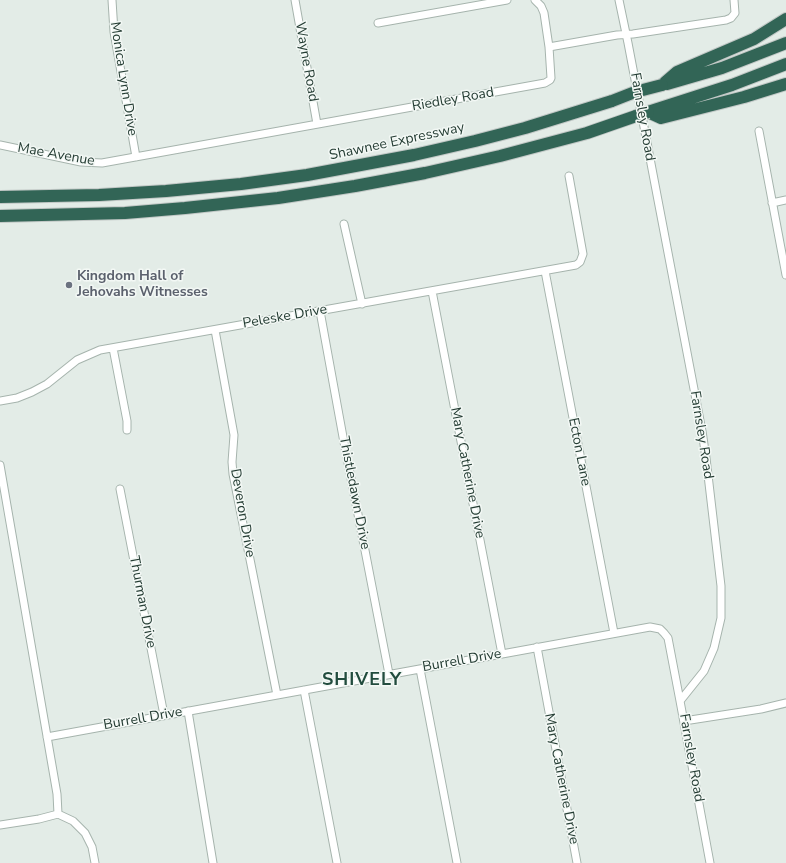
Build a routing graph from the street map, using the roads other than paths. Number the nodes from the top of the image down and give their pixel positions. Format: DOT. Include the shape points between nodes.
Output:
graph roads {
  1 [pos="112,0"];
  2 [pos="294,0"];
  3 [pos="507,0"];
  4 [pos="535,0"];
  5 [pos="619,0"];
  6 [pos="734,0"];
  7 [pos="786,19"];
  8 [pos="378,23"];
  9 [pos="626,35"];
  10 [pos="786,44"];
  11 [pos="549,47"];
  12 [pos="786,64"];
  13 [pos="786,84"];
  14 [pos="662,85"];
  15 [pos="648,112"];
  16 [pos="317,124"];
  17 [pos="759,131"];
  18 [pos="0,145"];
  19 [pos="136,157"];
  20 [pos="569,176"];
  21 [pos="0,197"];
  22 [pos="786,200"];
  23 [pos="772,203"];
  24 [pos="0,216"];
  25 [pos="344,224"];
  26 [pos="546,271"];
  27 [pos="786,275"];
  28 [pos="432,291"];
  29 [pos="362,304"];
  30 [pos="320,311"];
  31 [pos="214,330"];
  32 [pos="113,348"];
  33 [pos="0,401"];
  34 [pos="127,430"];
  35 [pos="0,465"];
  36 [pos="120,489"];
  37 [pos="614,633"];
  38 [pos="537,647"];
  39 [pos="502,654"];
  40 [pos="420,669"];
  41 [pos="389,674"];
  42 [pos="304,690"];
  43 [pos="277,695"];
  44 [pos="680,701"];
  45 [pos="786,703"];
  46 [pos="188,711"];
  47 [pos="164,715"];
  48 [pos="684,721"];
  49 [pos="47,737"];
  50 [pos="58,814"];
  51 [pos="0,826"];
  52 [pos="95,863"];
  53 [pos="213,863"];
  54 [pos="337,863"];
  55 [pos="457,863"];
  56 [pos="577,863"];
  57 [pos="710,863"];
  1 -- 19 [label="street, Monica Lynn Drive" via="114,32"];
  2 -- 16 [label="street, Wayne Road"];
  3 -- 8 [label="street"];
  4 -- 11 [label="street" via="542,9"];
  5 -- 9 [label="street, Farnsley Road"];
  6 -- 9 [label="street" via="734,15 726,20"];
  7 -- 14 [label="highway" via="754,38 677,72"];
  9 -- 11 [label="street"];
  9 -- 44 [label="street, Farnsley Road" via="703,438 721,586 721,618 714,648 704,671"];
  10 -- 14 [label="highway, Shawnee Expressway" via="722,68"];
  11 -- 16 [label="street, Riedley Road" via="551,78 545,83"];
  12 -- 15 [label="highway" via="732,85"];
  13 -- 15 [label="highway" via="661,118"];
  14 -- 21 [label="highway, Shawnee Expressway, bridge" via="533,126 476,141 307,175 166,191"];
  15 -- 24 [label="highway, bridge" via="587,133 500,156 347,187 278,198 185,208 125,213"];
  16 -- 19 [label="street, Riedley Road"];
  17 -- 23 [label="street"];
  18 -- 19 [label="street, Mae Avenue" via="91,163"];
  20 -- 26 [label="street, Peleske Drive" via="583,254 576,265"];
  22 -- 23 [label="street"];
  23 -- 27 [label="street"];
  25 -- 29 [label="street"];
  26 -- 28 [label="street, Peleske Drive"];
  26 -- 37 [label="street, Ecton Lane"];
  28 -- 29 [label="street, Peleske Drive"];
  28 -- 39 [label="street, Mary Catherine Drive"];
  29 -- 30 [label="street, Peleske Drive"];
  30 -- 31 [label="street, Peleske Drive"];
  30 -- 41 [label="street, Thistledawn Drive"];
  31 -- 32 [label="street, Peleske Drive"];
  31 -- 43 [label="street, Deveron Drive" via="234,435 233,474"];
  32 -- 33 [label="street, Peleske Drive" via="100,350 77,360 47,384 32,392"];
  32 -- 34 [label="street"];
  35 -- 49 [label="street"];
  36 -- 47 [label="street, Thurman Drive"];
  37 -- 38 [label="street, Burrell Drive"];
  37 -- 44 [label="street, Burrell Drive" via="650,627 660,629 664,633 668,638"];
  38 -- 39 [label="street, Burrell Drive"];
  38 -- 56 [label="street, Mary Catherine Drive"];
  39 -- 40 [label="street, Burrell Drive"];
  40 -- 41 [label="street, Burrell Drive"];
  40 -- 55 [label="street"];
  41 -- 42 [label="street, Burrell Drive"];
  42 -- 43 [label="street, Burrell Drive"];
  42 -- 54 [label="street"];
  43 -- 46 [label="street, Burrell Drive"];
  44 -- 48 [label="street, Farnsley Road"];
  45 -- 48 [label="street"];
  46 -- 47 [label="street, Burrell Drive"];
  46 -- 53 [label="street"];
  47 -- 49 [label="street, Burrell Drive"];
  48 -- 57 [label="street, Farnsley Road"];
  49 -- 50 [label="street"];
  50 -- 51 [label="street"];
  50 -- 52 [label="street" via="73,821 85,833 92,847"];
}
